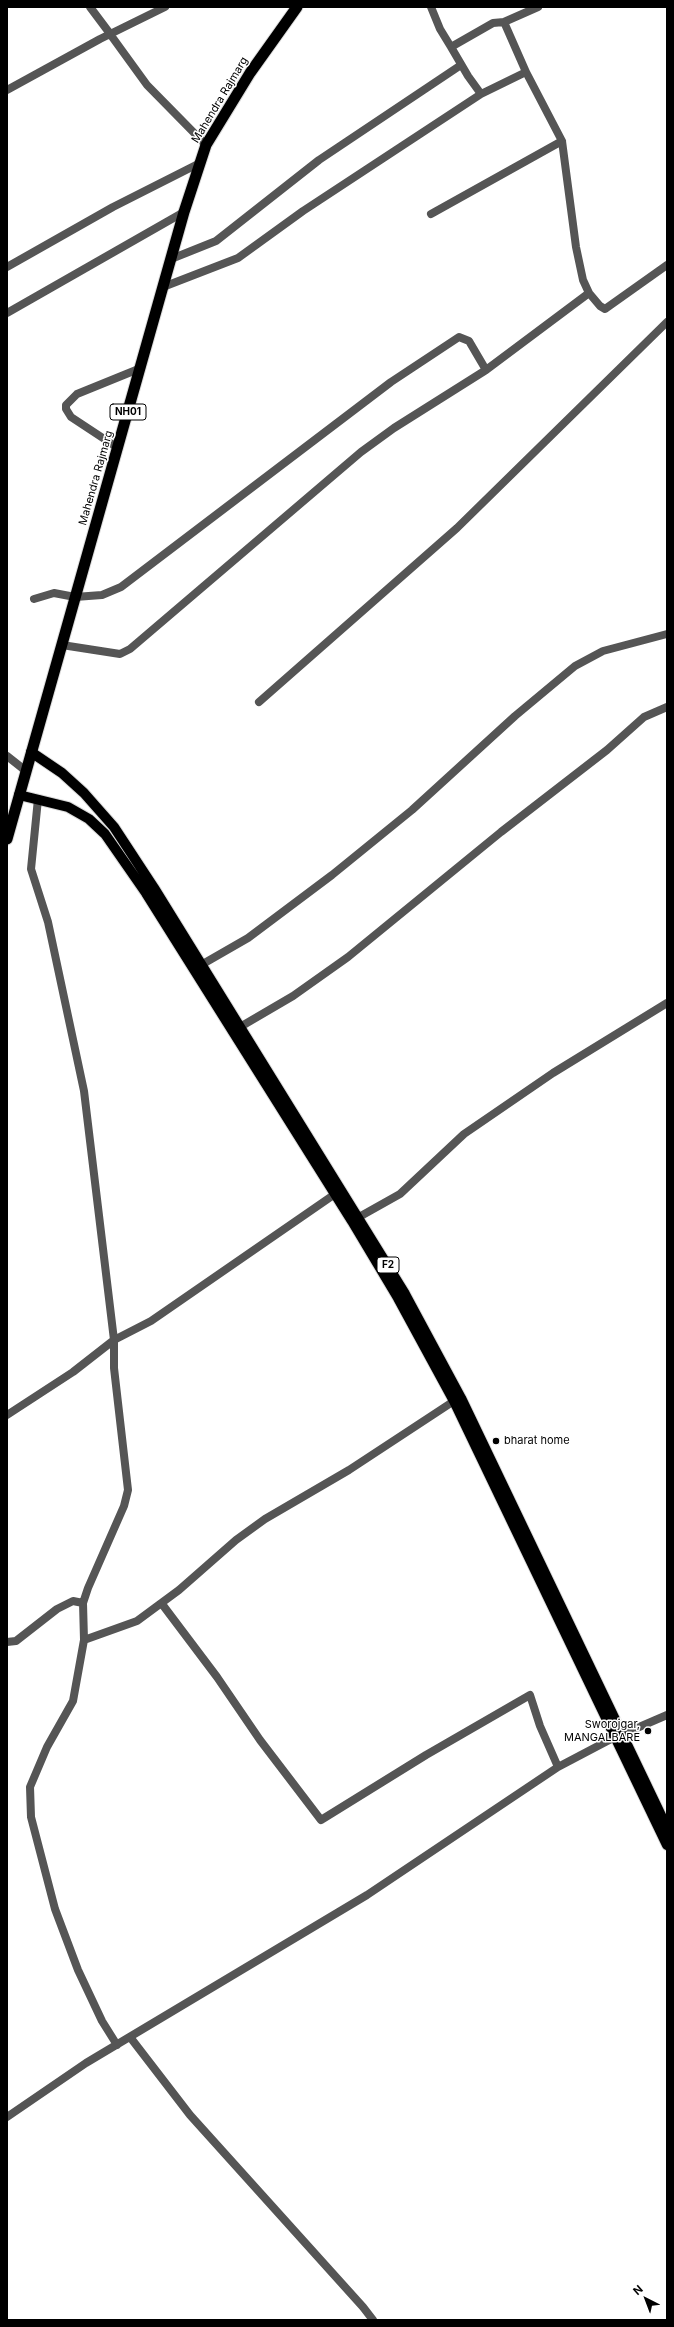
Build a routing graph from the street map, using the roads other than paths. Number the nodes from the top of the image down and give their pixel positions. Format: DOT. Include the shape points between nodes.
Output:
graph roads {
  1 [pos="90,7"];
  2 [pos="165,7"];
  3 [pos="297,7"];
  4 [pos="431,7"];
  5 [pos="538,7"];
  6 [pos="504,22"];
  7 [pos="111,34"];
  8 [pos="451,48"];
  9 [pos="461,65"];
  10 [pos="526,72"];
  11 [pos="7,90"];
  12 [pos="481,94"];
  13 [pos="562,141"];
  14 [pos="206,145"];
  15 [pos="200,162"];
  16 [pos="184,212"];
  17 [pos="431,214"];
  18 [pos="171,259"];
  19 [pos="667,265"];
  20 [pos="7,267"];
  21 [pos="164,287"];
  22 [pos="589,293"];
  23 [pos="7,313"];
  24 [pos="667,322"];
  25 [pos="141,368"];
  26 [pos="486,370"];
  27 [pos="118,448"];
  28 [pos="75,597"];
  29 [pos="34,599"];
  30 [pos="667,634"];
  31 [pos="62,645"];
  32 [pos="259,702"];
  33 [pos="667,707"];
  34 [pos="31,752"];
  35 [pos="7,756"];
  36 [pos="26,770"];
  37 [pos="19,795"];
  38 [pos="38,799"];
  39 [pos="7,839"];
  40 [pos="201,965"];
  41 [pos="667,1003"];
  42 [pos="240,1027"];
  43 [pos="335,1194"];
  44 [pos="359,1217"];
  45 [pos="114,1340"];
  46 [pos="454,1401"];
  47 [pos="7,1415"];
  48 [pos="83,1603"];
  49 [pos="162,1604"];
  50 [pos="84,1640"];
  51 [pos="7,1642"];
  52 [pos="667,1715"];
  53 [pos="619,1736"];
  54 [pos="558,1767"];
  55 [pos="667,1828"];
  56 [pos="667,1845"];
  57 [pos="130,2037"];
  58 [pos="117,2045"];
  59 [pos="7,2117"];
  60 [pos="373,2320"];
  1 -- 7 [label="street"];
  2 -- 7 [label="street"];
  3 -- 14 [label="highway, Mahendra Rajmarg / NH01" via="250,73"];
  4 -- 8 [label="street"];
  5 -- 6 [label="street"];
  6 -- 8 [label="street" via="493,23"];
  6 -- 10 [label="street"];
  7 -- 11 [label="street"];
  7 -- 14 [label="street" via="147,85"];
  8 -- 9 [label="street"];
  9 -- 12 [label="street"];
  9 -- 18 [label="street" via="319,160 216,242"];
  10 -- 12 [label="street"];
  10 -- 13 [label="street"];
  12 -- 21 [label="street" via="302,211 238,258"];
  13 -- 17 [label="street"];
  13 -- 22 [label="street" via="576,247 583,280"];
  14 -- 15 [label="highway, Mahendra Rajmarg / NH01"];
  15 -- 16 [label="highway, Mahendra Rajmarg / NH01"];
  15 -- 20 [label="street" via="113,207"];
  16 -- 18 [label="highway, Mahendra Rajmarg / NH01"];
  16 -- 23 [label="street"];
  18 -- 21 [label="highway, Mahendra Rajmarg / NH01"];
  19 -- 22 [label="street" via="605,309"];
  21 -- 25 [label="highway, Mahendra Rajmarg / NH01"];
  22 -- 26 [label="street"];
  24 -- 32 [label="street" via="457,528"];
  25 -- 27 [label="highway, Mahendra Rajmarg / NH01"];
  25 -- 27 [label="street" via="81,392 66,406 71,417"];
  26 -- 28 [label="street" via="469,341 459,337 391,382 122,587 102,595"];
  26 -- 31 [label="street" via="361,452 130,649 120,654"];
  27 -- 28 [label="highway, Mahendra Rajmarg / NH01"];
  28 -- 29 [label="street" via="54,593"];
  28 -- 31 [label="highway, Mahendra Rajmarg / NH01"];
  30 -- 40 [label="street" via="603,651 575,666 515,716 412,810 332,875 248,938"];
  31 -- 34 [label="highway, Mahendra Rajmarg / NH01"];
  33 -- 42 [label="street" via="644,717 348,957 293,996"];
  34 -- 36 [label="highway, Mahendra Rajmarg / NH01"];
  34 -- 40 [label="main road, F2" via="62,773 84,793 114,828"];
  35 -- 36 [label="street"];
  36 -- 37 [label="highway, Mahendra Rajmarg / NH01"];
  37 -- 38 [label="main road, F2"];
  37 -- 39 [label="highway, Mahendra Rajmarg / NH01"];
  38 -- 43 [label="main road, F2" via="68,807 89,819 106,834 146,893"];
  38 -- 45 [label="street" via="31,870 48,922 84,1091"];
  40 -- 42 [label="main road, F2"];
  41 -- 44 [label="street" via="554,1073 464,1134 400,1194"];
  42 -- 44 [label="main road, F2"];
  43 -- 45 [label="street" via="152,1320"];
  43 -- 46 [label="main road, F2" via="398,1298"];
  44 -- 53 [label="main road, F2" via="406,1294 461,1398"];
  45 -- 47 [label="street" via="73,1372"];
  45 -- 48 [label="street" via="115,1376 128,1490 124,1506"];
  46 -- 49 [label="street" via="349,1470 265,1519 236,1540"];
  46 -- 53 [label="main road, F2"];
  48 -- 50 [label="street"];
  48 -- 51 [label="street" via="73,1601 57,1609 16,1641"];
  49 -- 50 [label="street" via="137,1621"];
  49 -- 54 [label="street" via="321,1820 426,1754 530,1695"];
  50 -- 58 [label="street" via="73,1701 47,1747 30,1786 31,1817 57,1916 78,1970 102,2021"];
  52 -- 53 [label="street"];
  53 -- 54 [label="street"];
  53 -- 55 [label="main road, F2"];
  53 -- 56 [label="main road, F2"];
  54 -- 57 [label="street" via="367,1895"];
  57 -- 58 [label="street"];
  57 -- 60 [label="street" via="190,2116"];
  58 -- 59 [label="street"];
}
